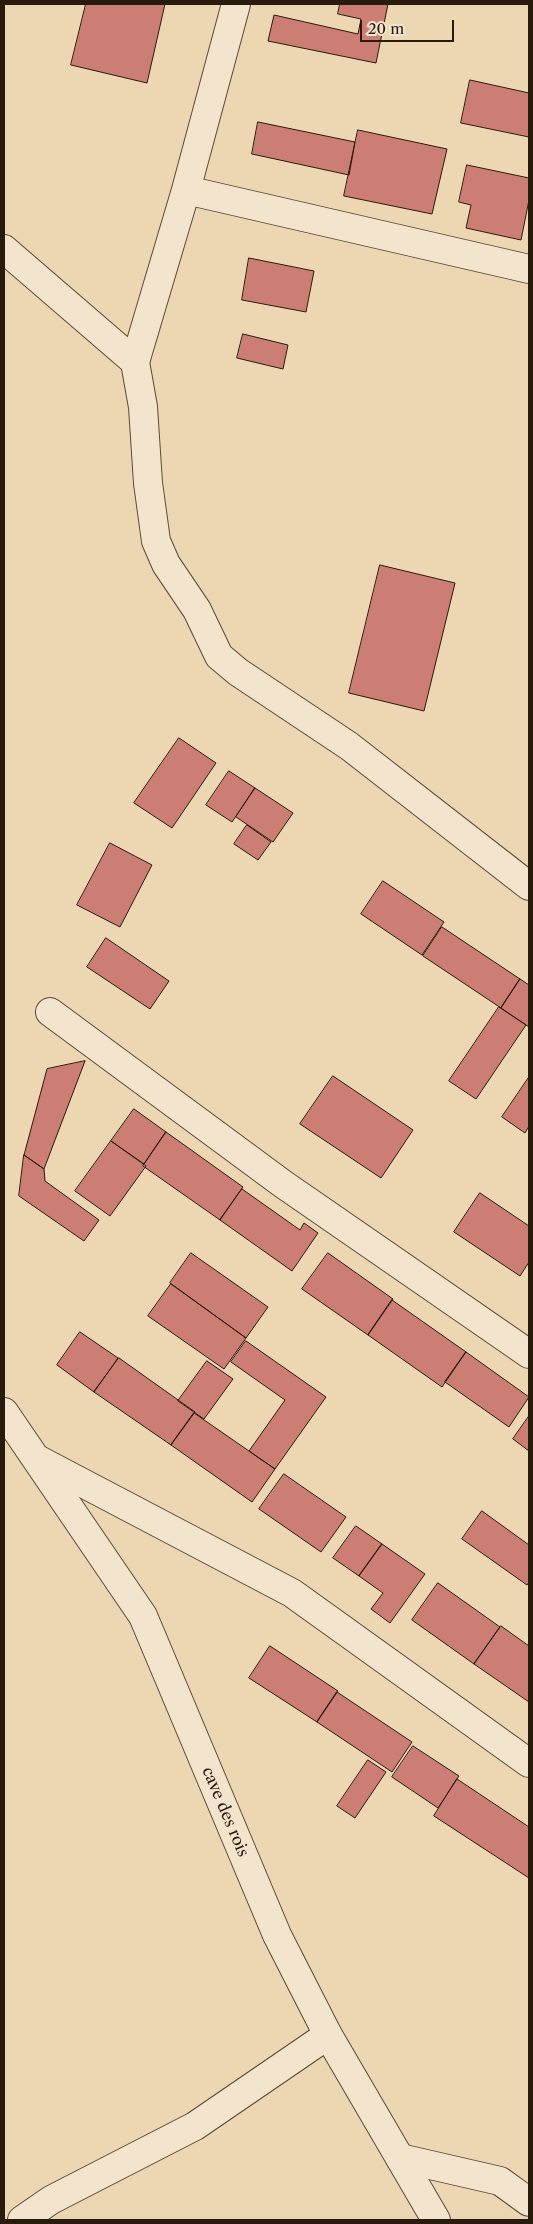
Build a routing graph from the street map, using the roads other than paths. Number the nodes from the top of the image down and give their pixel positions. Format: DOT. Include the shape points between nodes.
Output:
graph roads {
  1 [pos="236,4"];
  2 [pos="186,190"];
  3 [pos="4,249"];
  4 [pos="529,270"];
  5 [pos="135,362"];
  6 [pos="529,886"];
  7 [pos="50,1012"];
  8 [pos="525,1342"];
  9 [pos="4,1412"];
  10 [pos="37,1459"];
  11 [pos="529,1763"];
  12 [pos="328,2035"];
  13 [pos="400,2158"];
  14 [pos="529,2202"];
  15 [pos="22,2220"];
  16 [pos="436,2220"];
  1 -- 2 [label="street"];
  2 -- 4 [label="street"];
  2 -- 5 [label="street"];
  3 -- 5 [label="street"];
  5 -- 6 [label="street" via="156,541 166,564 197,610 219,656 349,746"];
  7 -- 8 [label="street" via="283,1184"];
  9 -- 10 [label="street, cave des rois"];
  10 -- 11 [label="street" via="292,1594"];
  10 -- 12 [label="street, cave des rois" via="143,1616 277,1935"];
  12 -- 13 [label="street, cave des rois"];
  12 -- 15 [label="street" via="194,2126 51,2200"];
  13 -- 14 [label="street" via="500,2181"];
  13 -- 16 [label="street, cave des rois"];
}
